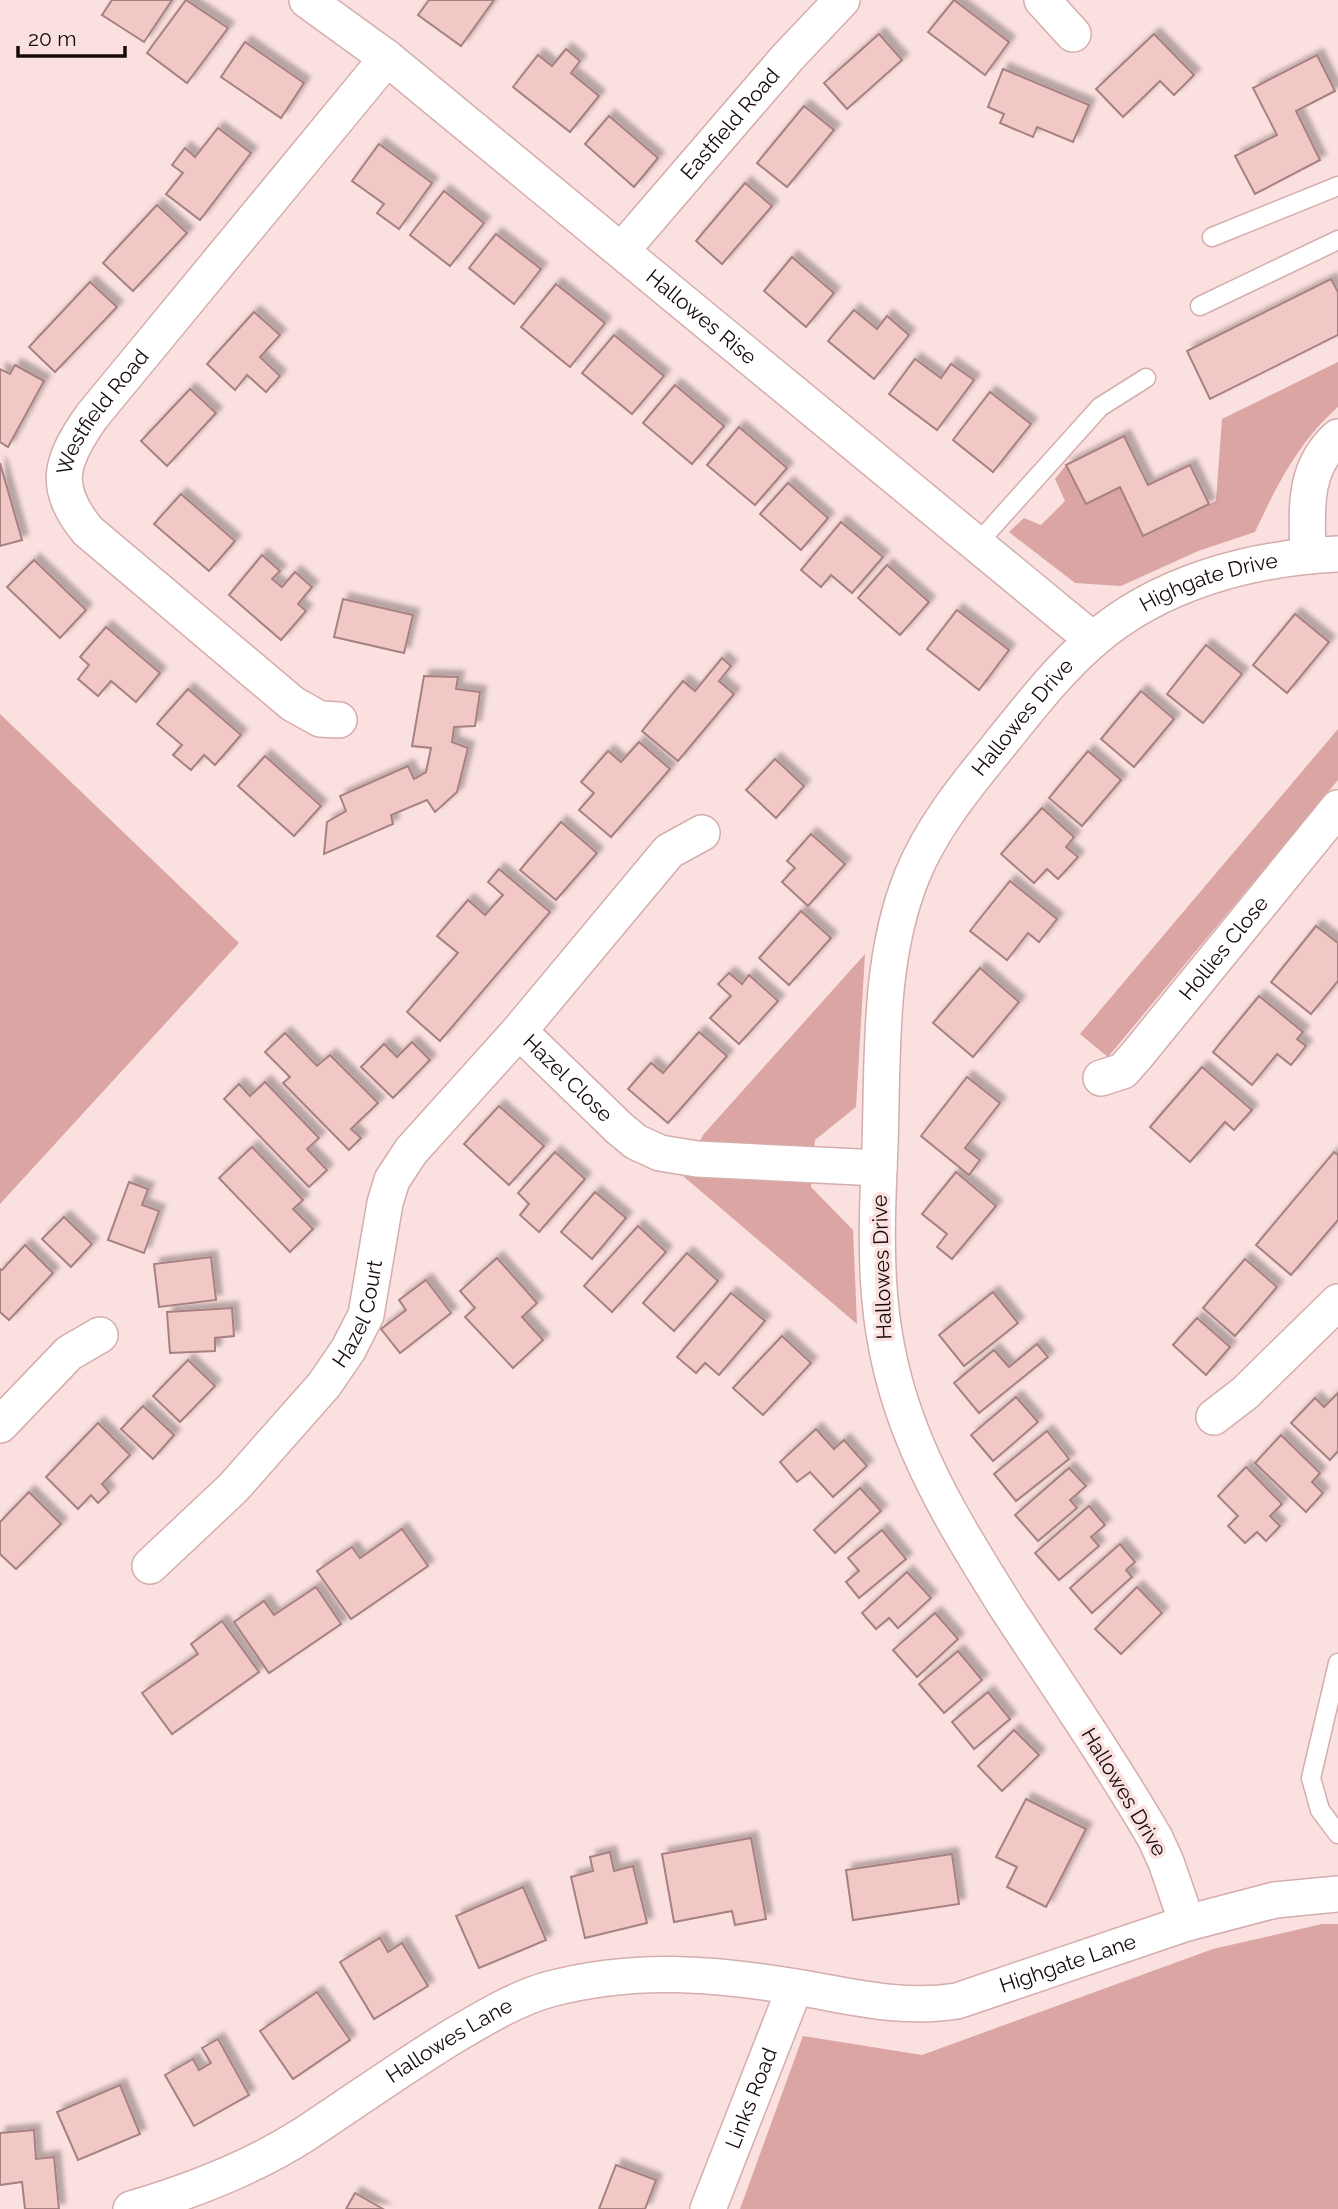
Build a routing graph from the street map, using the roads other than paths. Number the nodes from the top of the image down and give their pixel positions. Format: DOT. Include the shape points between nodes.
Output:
graph roads {
  1 [pos="307,0"];
  2 [pos="842,0"];
  3 [pos="1042,0"];
  4 [pos="1073,34"];
  5 [pos="387,58"];
  6 [pos="1338,186"];
  7 [pos="1212,237"];
  8 [pos="1338,240"];
  9 [pos="622,250"];
  10 [pos="1199,306"];
  11 [pos="1146,378"];
  12 [pos="1338,437"];
  13 [pos="977,544"];
  14 [pos="1323,555"];
  15 [pos="1093,640"];
  16 [pos="339,720"];
  17 [pos="1338,808"];
  18 [pos="702,833"];
  19 [pos="519,1031"];
  20 [pos="1101,1078"];
  21 [pos="879,1168"];
  22 [pos="1338,1302"];
  23 [pos="100,1335"];
  24 [pos="1214,1417"];
  25 [pos="0,1425"];
  26 [pos="150,1566"];
  27 [pos="1338,1663"];
  28 [pos="1338,1834"];
  29 [pos="1338,1894"];
  30 [pos="1187,1923"];
  31 [pos="795,1987"];
  32 [pos="131,2209"];
  33 [pos="708,2209"];
  1 -- 5 [label="street, Hallowes Rise"];
  2 -- 9 [label="street, Eastfield Road"];
  3 -- 4 [label="street"];
  5 -- 9 [label="street, Hallowes Rise"];
  5 -- 16 [label="street, Westfield Road" via="92,416 65,464 71,510 88,531 293,704 320,719"];
  6 -- 7 [label="lane"];
  8 -- 10 [label="lane"];
  9 -- 13 [label="street, Hallowes Rise"];
  11 -- 13 [label="lane" via="1100,407"];
  12 -- 14 [label="street" via="1324,450 1307,496"];
  13 -- 15 [label="street, Hallowes Rise"];
  14 -- 15 [label="street, Highgate Drive" via="1243,566 1185,585 1141,606"];
  15 -- 21 [label="street, Hallowes Drive" via="1044,690 970,782 927,845 912,878 889,968"];
  17 -- 20 [label="street, Hollies Close" via="1137,1055 1122,1071"];
  18 -- 19 [label="street, Hazel Close" via="669,851"];
  19 -- 21 [label="street, Hazel Close" via="619,1128 660,1153"];
  19 -- 26 [label="street, Hazel Court" via="411,1151 392,1181 366,1315 324,1385 233,1488"];
  21 -- 30 [label="street, Hallowes Drive" via="877,1260 884,1347 903,1411 933,1484 966,1543 1143,1818 1167,1862"];
  22 -- 24 [label="street"];
  23 -- 25 [label="street" via="69,1353"];
  27 -- 28 [label="lane" via="1311,1778 1320,1811"];
  29 -- 30 [label="street, Highgate Lane" via="1275,1900"];
  30 -- 31 [label="street, Highgate Lane" via="957,2001 929,2006 891,2005"];
  31 -- 32 [label="street, Hallowes Lane" via="668,1972 601,1978 547,1990 488,2015 249,2165 185,2193"];
  31 -- 33 [label="street, Links Road"];
}
